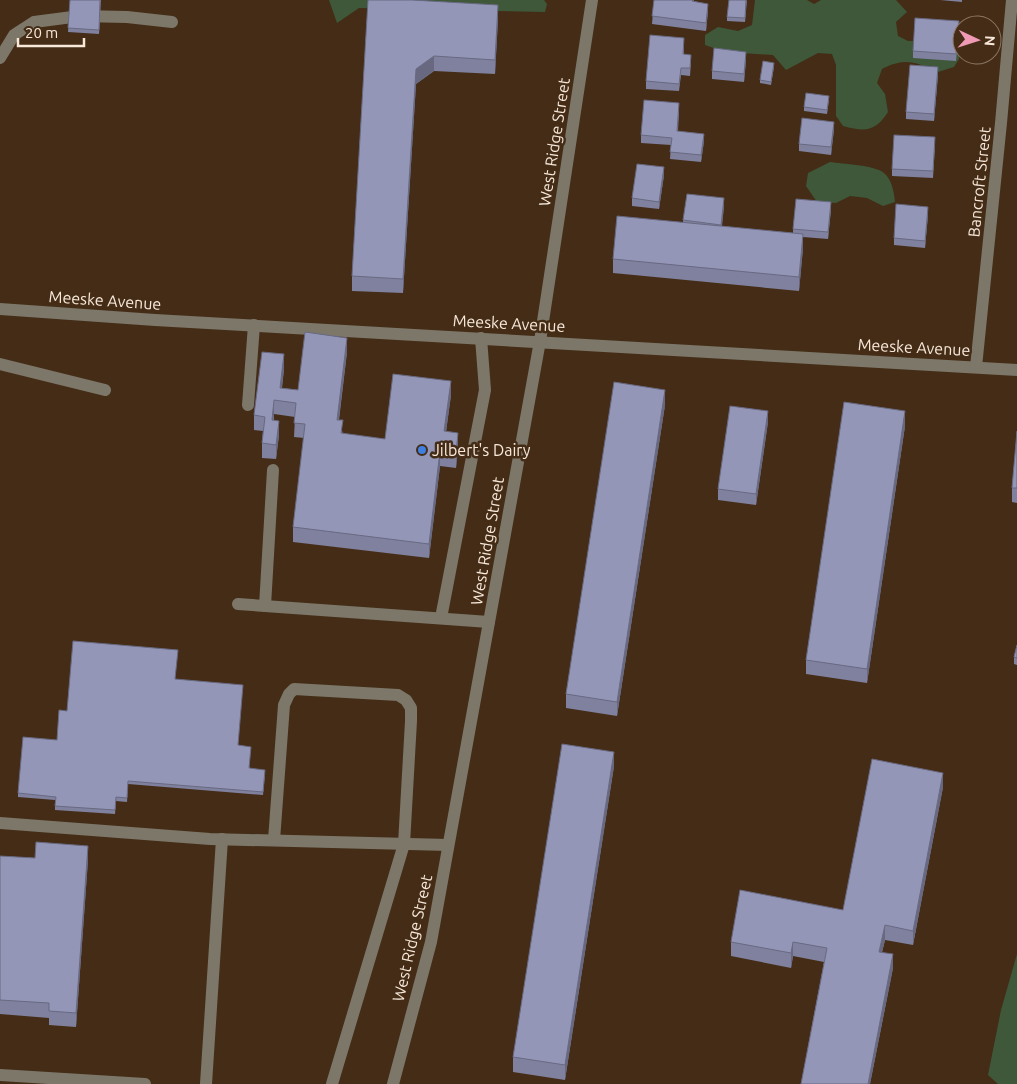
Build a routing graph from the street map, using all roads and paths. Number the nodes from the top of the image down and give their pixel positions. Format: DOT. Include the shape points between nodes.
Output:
graph roads {
  1 [pos="592,0"];
  2 [pos="1012,0"];
  3 [pos="172,22"];
  4 [pos="0,58"];
  5 [pos="0,309"];
  6 [pos="254,325"];
  7 [pos="481,338"];
  8 [pos="540,341"];
  9 [pos="0,364"];
  10 [pos="976,367"];
  11 [pos="1017,370"];
  12 [pos="105,390"];
  13 [pos="248,405"];
  14 [pos="274,470"];
  15 [pos="238,604"];
  16 [pos="265,606"];
  17 [pos="441,618"];
  18 [pos="489,622"];
  19 [pos="0,824"];
  20 [pos="222,839"];
  21 [pos="274,840"];
  22 [pos="404,844"];
  23 [pos="448,845"];
  24 [pos="0,1075"];
  25 [pos="145,1084"];
  26 [pos="206,1084"];
  27 [pos="332,1084"];
  28 [pos="393,1084"];
  1 -- 8 [label="street, West Ridge Street"];
  2 -- 10 [label="street, Bancroft Street"];
  3 -- 4 [label="street" via="80,16 34,22 14,35"];
  5 -- 6 [label="street, Meeske Avenue"];
  6 -- 7 [label="street, Meeske Avenue"];
  6 -- 13 [label="street"];
  7 -- 8 [label="street, Meeske Avenue"];
  7 -- 17 [label="street" via="485,390"];
  8 -- 10 [label="street, Meeske Avenue"];
  8 -- 18 [label="street, West Ridge Street"];
  9 -- 12 [label="street"];
  10 -- 11 [label="street, Meeske Avenue"];
  14 -- 16 [label="street"];
  15 -- 16 [label="street"];
  16 -- 17 [label="street"];
  17 -- 18 [label="street"];
  18 -- 23 [label="street, West Ridge Street"];
  19 -- 20 [label="street"];
  20 -- 21 [label="street"];
  20 -- 26 [label="street"];
  21 -- 22 [label="street"];
  21 -- 22 [label="street" via="284,705 294,689 301,689 398,695 406,700 411,708"];
  22 -- 23 [label="street"];
  22 -- 27 [label="street"];
  23 -- 28 [label="street, West Ridge Street" via="431,942"];
  24 -- 25 [label="street"];
}
